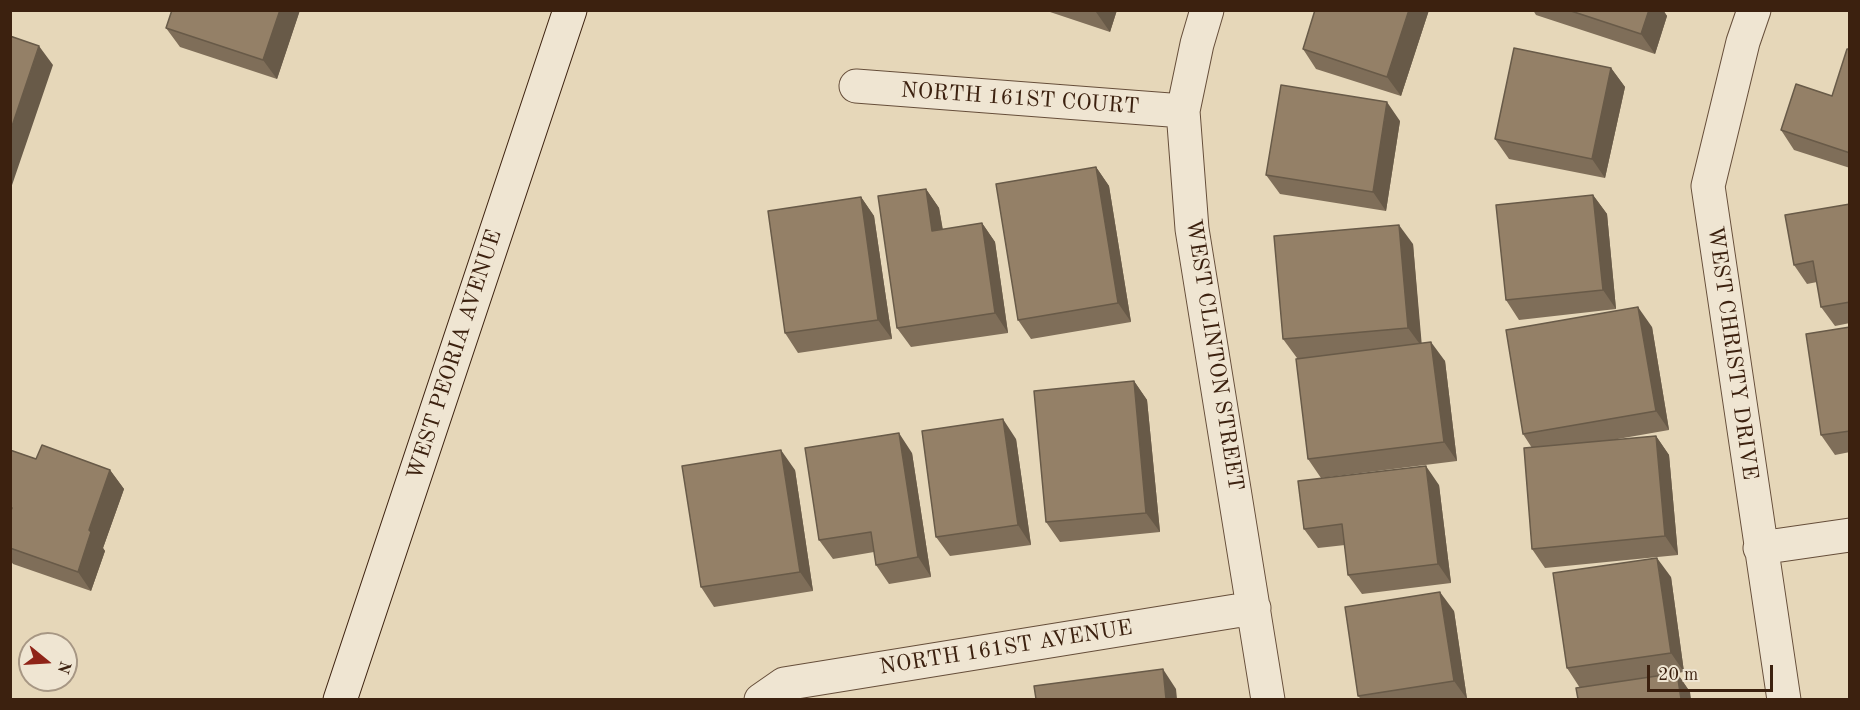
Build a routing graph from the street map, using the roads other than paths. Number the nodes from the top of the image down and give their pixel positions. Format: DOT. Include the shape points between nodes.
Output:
graph roads {
  1 [pos="570,10"];
  2 [pos="1207,10"];
  3 [pos="1754,10"];
  4 [pos="856,86"];
  5 [pos="1184,111"];
  6 [pos="1850,535"];
  7 [pos="1760,548"];
  8 [pos="1254,608"];
  9 [pos="340,699"];
  10 [pos="761,699"];
  11 [pos="1268,699"];
  12 [pos="1784,699"];
  1 -- 9 [label="street, WEST PEORIA AVENUE"];
  2 -- 5 [label="street, WEST CLINTON STREET"];
  3 -- 7 [label="street, WEST CHRISTY DRIVE" via="1708,186"];
  4 -- 5 [label="street, NORTH 161ST COURT"];
  5 -- 8 [label="street, WEST CLINTON STREET" via="1192,229"];
  6 -- 7 [label="street"];
  7 -- 12 [label="street, WEST CHRISTY DRIVE"];
  8 -- 10 [label="street, NORTH 161ST AVENUE" via="784,684"];
  8 -- 11 [label="street, WEST CLINTON STREET"];
}
